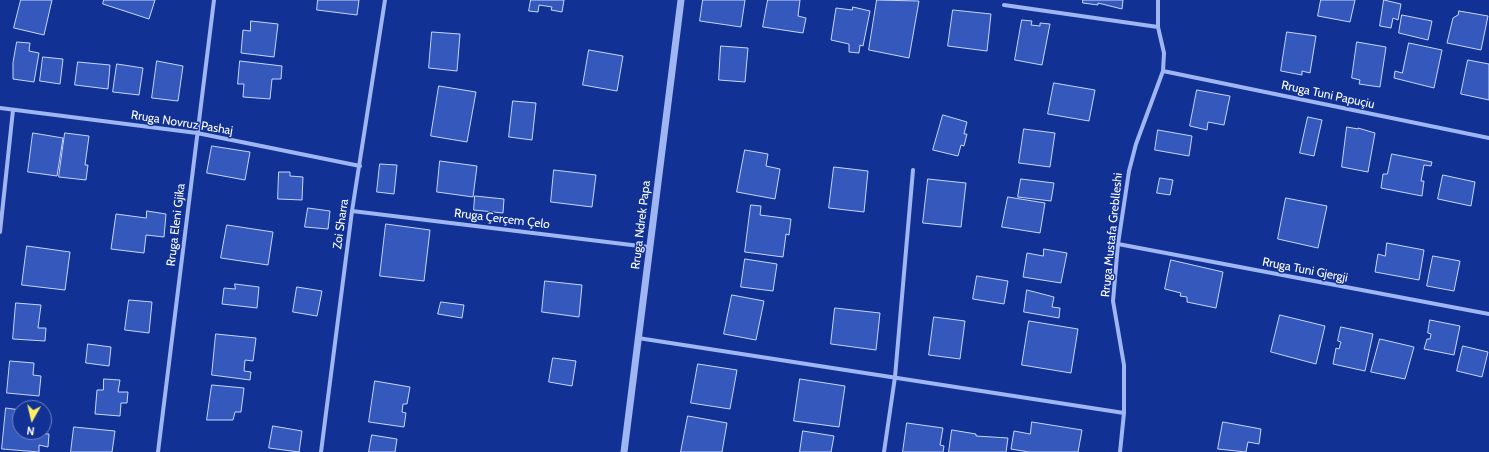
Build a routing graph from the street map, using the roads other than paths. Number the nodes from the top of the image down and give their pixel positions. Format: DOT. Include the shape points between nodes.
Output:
graph roads {
  1 [pos="214,0"];
  2 [pos="385,0"];
  3 [pos="681,0"];
  4 [pos="1158,0"];
  5 [pos="1004,5"];
  6 [pos="1158,27"];
  7 [pos="1163,71"];
  8 [pos="0,108"];
  9 [pos="13,110"];
  10 [pos="197,133"];
  11 [pos="1489,138"];
  12 [pos="360,166"];
  13 [pos="913,170"];
  14 [pos="352,211"];
  15 [pos="0,232"];
  16 [pos="1118,244"];
  17 [pos="648,247"];
  18 [pos="1489,314"];
  19 [pos="638,338"];
  20 [pos="895,376"];
  21 [pos="1124,413"];
  22 [pos="158,452"];
  23 [pos="321,452"];
  24 [pos="624,452"];
  25 [pos="884,452"];
  26 [pos="1120,452"];
  1 -- 10 [label="street, Rruga Eleni Gjika"];
  2 -- 12 [label="street, Zoi Sharra"];
  3 -- 17 [label="street, Rruga Ndrek Papa"];
  4 -- 6 [label="street, Rruga Mustafa Greblleshi"];
  5 -- 6 [label="street"];
  6 -- 7 [label="street, Rruga Mustafa Greblleshi" via="1164,53"];
  7 -- 11 [label="street, Rruga Tuni Papuçiu"];
  7 -- 16 [label="street, Rruga Mustafa Greblleshi" via="1129,170"];
  8 -- 9 [label="street, Rruga Novruz Pashaj"];
  9 -- 10 [label="street, Rruga Novruz Pashaj"];
  9 -- 15 [label="street"];
  10 -- 12 [label="street, Rruga Novruz Pashaj"];
  10 -- 22 [label="street, Rruga Eleni Gjika"];
  12 -- 14 [label="street, Zoi Sharra"];
  13 -- 20 [label="street"];
  14 -- 17 [label="street, Rruga Çerçem Çelo"];
  14 -- 23 [label="street, Zoi Sharra"];
  16 -- 18 [label="street, Rruga Tuni Gjergji"];
  16 -- 21 [label="street, Rruga Mustafa Greblleshi" via="1113,301 1124,364"];
  17 -- 19 [label="street, Rruga Ndrek Papa"];
  19 -- 20 [label="street"];
  19 -- 24 [label="street, Rruga Ndrek Papa"];
  20 -- 21 [label="street"];
  20 -- 25 [label="street"];
  21 -- 26 [label="street, Rruga Mustafa Greblleshi"];
}
